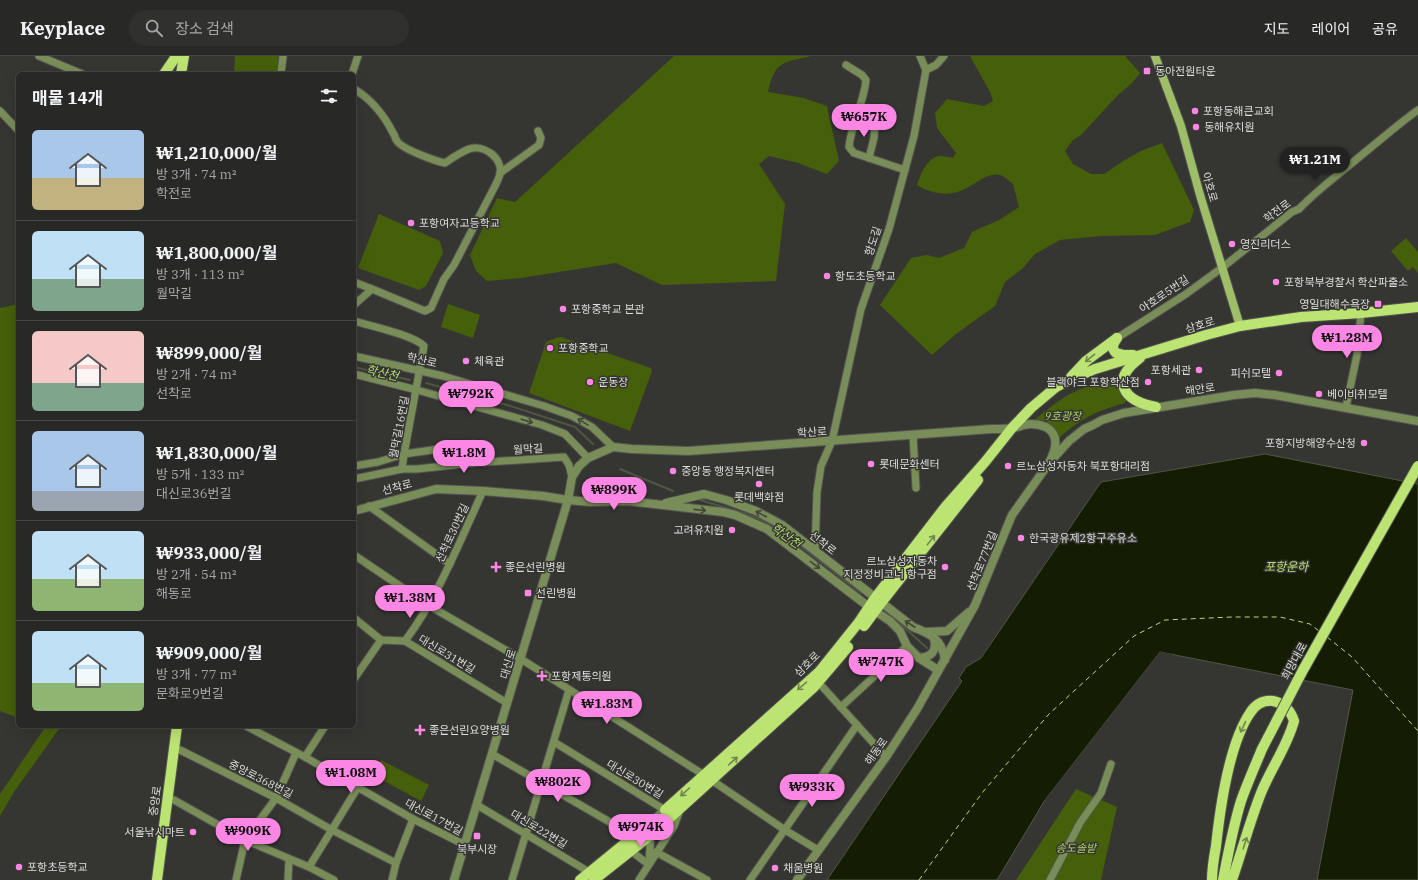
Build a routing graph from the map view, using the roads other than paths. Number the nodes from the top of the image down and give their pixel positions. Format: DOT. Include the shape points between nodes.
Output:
graph roads {
  1 [pos="39,56"];
  2 [pos="283,56"];
  3 [pos="358,56"];
  4 [pos="920,56"];
  5 [pos="944,56"];
  6 [pos="1155,56"];
  7 [pos="178,57"];
  8 [pos="846,65"];
  9 [pos="926,70"];
  10 [pos="77,72"];
  11 [pos="166,72"];
  12 [pos="172,72"];
  13 [pos="181,72"];
  14 [pos="281,72"];
  15 [pos="353,72"];
  16 [pos="356,90"];
  17 [pos="1418,110"];
  18 [pos="0,111"];
  19 [pos="875,121"];
  20 [pos="16,128"];
  21 [pos="538,131"];
  22 [pos="869,158"];
  23 [pos="905,170"];
  24 [pos="500,173"];
  25 [pos="1223,267"];
  26 [pos="356,283"];
  27 [pos="372,289"];
  28 [pos="356,303"];
  29 [pos="1418,307"];
  30 [pos="1362,313"];
  31 [pos="356,322"];
  32 [pos="1240,326"];
  33 [pos="1117,338"];
  34 [pos="1145,354"];
  35 [pos="356,356"];
  36 [pos="420,370"];
  37 [pos="356,375"];
  38 [pos="1067,381"];
  39 [pos="417,390"];
  40 [pos="1156,407"];
  41 [pos="1346,407"];
  42 [pos="1418,421"];
  43 [pos="1012,428"];
  44 [pos="913,435"];
  45 [pos="832,441"];
  46 [pos="613,447"];
  47 [pos="404,454"];
  48 [pos="588,458"];
  49 [pos="472,463"];
  50 [pos="1049,463"];
  51 [pos="356,466"];
  52 [pos="1418,466"];
  53 [pos="402,469"];
  54 [pos="572,477"];
  55 [pos="356,479"];
  56 [pos="916,488"];
  57 [pos="483,491"];
  58 [pos="568,500"];
  59 [pos="662,504"];
  60 [pos="369,506"];
  61 [pos="356,510"];
  62 [pos="815,551"];
  63 [pos="356,556"];
  64 [pos="450,564"];
  65 [pos="428,605"];
  66 [pos="875,605"];
  67 [pos="975,605"];
  68 [pos="356,620"];
  69 [pos="926,632"];
  70 [pos="934,638"];
  71 [pos="381,640"];
  72 [pos="406,641"];
  73 [pos="907,646"];
  74 [pos="919,658"];
  75 [pos="521,659"];
  76 [pos="945,660"];
  77 [pos="938,670"];
  78 [pos="356,676"];
  79 [pos="819,683"];
  80 [pos="569,690"];
  81 [pos="507,703"];
  82 [pos="841,707"];
  83 [pos="857,725"];
  84 [pos="177,728"];
  85 [pos="183,728"];
  86 [pos="251,728"];
  87 [pos="324,728"];
  88 [pos="554,742"];
  89 [pos="180,750"];
  90 [pos="296,753"];
  91 [pos="492,754"];
  92 [pos="305,757"];
  93 [pos="886,757"];
  94 [pos="1111,764"];
  95 [pos="708,778"];
  96 [pos="541,783"];
  97 [pos="358,787"];
  98 [pos="276,798"];
  99 [pos="174,800"];
  100 [pos="477,805"];
  101 [pos="682,807"];
  102 [pos="665,810"];
  103 [pos="413,819"];
  104 [pos="332,830"];
  105 [pos="649,830"];
  106 [pos="785,830"];
  107 [pos="526,834"];
  108 [pos="634,836"];
  109 [pos="245,840"];
  110 [pos="465,845"];
  111 [pos="818,850"];
  112 [pos="631,851"];
  113 [pos="656,852"];
  114 [pos="289,860"];
  115 [pos="396,862"];
  116 [pos="648,864"];
  117 [pos="309,867"];
  118 [pos="591,876"];
  119 [pos="157,880"];
  120 [pos="164,880"];
  121 [pos="236,880"];
  122 [pos="288,880"];
  123 [pos="334,880"];
  124 [pos="392,880"];
  125 [pos="454,880"];
  126 [pos="512,880"];
  127 [pos="580,880"];
  128 [pos="639,880"];
  129 [pos="707,880"];
  130 [pos="750,880"];
  131 [pos="797,880"];
  132 [pos="1050,880"];
  133 [pos="1212,880"];
  134 [pos="1223,880"];
  135 [pos="1232,880"];
  1 -- 10 [label="street"];
  2 -- 14 [label="street"];
  3 -- 15 [label="street"];
  4 -- 9 [label="street"];
  5 -- 9 [label="street" via="936,65"];
  6 -- 25 [label="main road, 아호로" via="1181,126"];
  7 -- 11 [label="main road"];
  7 -- 12 [label="main road"];
  7 -- 13 [label="main road"];
  8 -- 22 [label="street" via="866,80 849,147 854,153"];
  9 -- 23 [label="street, 항도길"];
  16 -- 24 [label="street" via="366,97 394,133 397,142 405,147 445,163 470,149 479,148 492,154 499,164"];
  17 -- 25 [label="street, 학전로" via="1339,173 1299,209"];
  18 -- 20 [label="street"];
  19 -- 22 [label="street"];
  21 -- 24 [label="street" via="541,138 539,145"];
  22 -- 23 [label="street"];
  23 -- 45 [label="street, 항도길" via="889,229 862,309"];
  24 -- 27 [label="street" via="431,308 425,311"];
  25 -- 32 [label="main road, 아호로"];
  25 -- 33 [label="street, 아호로5번길"];
  26 -- 27 [label="street"];
  27 -- 28 [label="street"];
  29 -- 30 [label="main road, 삼호로"];
  30 -- 32 [label="main road, 삼호로" via="1301,317"];
  30 -- 41 [label="street" via="1357,355"];
  31 -- 36 [label="street, 월막길16번길" via="409,338 424,346"];
  32 -- 34 [label="main road, 삼호로"];
  33 -- 34 [label="main road" via="1113,343 1116,353"];
  33 -- 38 [label="main road, one-way" via="1086,361"];
  34 -- 38 [label="main road, 삼호로" via="1095,369"];
  34 -- 40 [label="main road" via="1128,370 1123,386 1135,400 1143,405"];
  35 -- 36 [label="street, 학산로"];
  36 -- 39 [label="street, 월막길16번길"];
  46 -- 36 [label="street, 학산로, one-way" via="592,427 572,416"];
  37 -- 39 [label="street"];
  38 -- 43 [label="main road, 삼호로" via="1030,408"];
  39 -- 47 [label="street, 월막길16번길"];
  39 -- 48 [label="street, one-way" via="542,425 565,434"];
  40 -- 41 [label="street, 해안로" via="1255,393"];
  40 -- 50 [label="street, 해안로" via="1113,416 1084,429"];
  41 -- 42 [label="street, 해안로"];
  43 -- 44 [label="street, 학산로"];
  43 -- 50 [label="street, 학산로" via="1030,424 1049,429 1056,444"];
  43 -- 66 [label="main road, 삼호로" via="946,506"];
  44 -- 45 [label="street, 학산로"];
  44 -- 56 [label="street"];
  45 -- 46 [label="street, 학산로" via="688,451"];
  45 -- 62 [label="street, 항도길" via="821,466 817,492"];
  46 -- 48 [label="street, 학산로"];
  47 -- 49 [label="street" via="474,444 480,448"];
  47 -- 51 [label="street"];
  47 -- 53 [label="street, 월막길16번길"];
  48 -- 54 [label="street, 대신로"];
  49 -- 53 [label="street, 월막길"];
  49 -- 54 [label="street, 월막길" via="564,457"];
  50 -- 67 [label="street, 선착로77번길" via="1012,515"];
  52 -- 134 [label="main road, 희망대로, bridge" via="1278,718 1241,803"];
  53 -- 55 [label="street, 월막길"];
  54 -- 58 [label="street, 대신로"];
  57 -- 58 [label="street, 선착로"];
  57 -- 60 [label="street, 선착로" via="436,489"];
  57 -- 64 [label="street, 선착로30번길"];
  58 -- 59 [label="street, 선착로"];
  58 -- 75 [label="street, 대신로"];
  62 -- 59 [label="street, 선착로, one-way" via="782,525 756,510 726,500 704,494"];
  59 -- 66 [label="street, 선착로, one-way" via="723,512 767,529"];
  60 -- 61 [label="street, 선착로"];
  60 -- 64 [label="street"];
  62 -- 66 [label="street, 선착로"];
  63 -- 65 [label="street"];
  64 -- 65 [label="street, 선착로30번길"];
  65 -- 72 [label="street, 선착로30번길"];
  65 -- 75 [label="street"];
  69 -- 66 [label="street, 선착로, one-way"];
  66 -- 73 [label="street, 선착로" via="900,631"];
  66 -- 79 [label="main road, 삼호로"];
  66 -- 95 [label="main road, 삼호로, one-way" via="819,672"];
  67 -- 69 [label="street" via="947,631"];
  67 -- 76 [label="street, 선착로77번길"];
  68 -- 71 [label="street"];
  69 -- 70 [label="street, 선착로"];
  70 -- 74 [label="street" via="934,651 926,657"];
  70 -- 76 [label="street, 선착로" via="941,644"];
  71 -- 72 [label="street, 대신로31번길"];
  71 -- 78 [label="street"];
  72 -- 81 [label="street, 대신로31번길"];
  73 -- 74 [label="street, 선착로"];
  73 -- 82 [label="street"];
  74 -- 77 [label="street, 선착로"];
  75 -- 80 [label="street"];
  75 -- 81 [label="street, 대신로"];
  76 -- 77 [label="street, 선착로77번길"];
  77 -- 93 [label="street, 해동로"];
  79 -- 82 [label="street"];
  95 -- 79 [label="main road, 삼호로, one-way"];
  80 -- 88 [label="street"];
  80 -- 95 [label="street"];
  81 -- 91 [label="street, 대신로"];
  82 -- 83 [label="street"];
  83 -- 93 [label="street"];
  83 -- 106 [label="street"];
  84 -- 119 [label="main road, 중앙로"];
  85 -- 89 [label="main road, 중앙로"];
  86 -- 90 [label="street, 대신로17번길"];
  87 -- 92 [label="street"];
  88 -- 96 [label="street"];
  88 -- 102 [label="street, 대신로30번길"];
  89 -- 98 [label="street, 중앙로368번길"];
  89 -- 99 [label="main road, 중앙로"];
  90 -- 92 [label="street, 대신로17번길"];
  90 -- 98 [label="street"];
  91 -- 96 [label="street"];
  91 -- 100 [label="street, 대신로"];
  92 -- 97 [label="street, 대신로17번길"];
  93 -- 111 [label="street, 해동로"];
  94 -- 132 [label="street" via="1101,793 1080,823"];
  95 -- 101 [label="main road, 삼호로"];
  95 -- 102 [label="main road, 삼호로, one-way"];
  95 -- 106 [label="street"];
  96 -- 107 [label="street"];
  96 -- 108 [label="street"];
  97 -- 103 [label="street, 대신로17번길"];
  97 -- 104 [label="street"];
  98 -- 104 [label="street, 중앙로368번길"];
  98 -- 109 [label="street"];
  99 -- 109 [label="street"];
  99 -- 120 [label="main road, 중앙로"];
  100 -- 107 [label="street, 대신로22번길"];
  100 -- 110 [label="street, 대신로"];
  101 -- 105 [label="main road, 삼호로"];
  101 -- 113 [label="street" via="674,826"];
  102 -- 105 [label="street, 삼호로"];
  103 -- 110 [label="street, 대신로17번길"];
  103 -- 115 [label="street"];
  104 -- 115 [label="street, 중앙로368번길"];
  104 -- 117 [label="street"];
  105 -- 108 [label="main road, 삼호로"];
  105 -- 112 [label="main road, 삼호로"];
  105 -- 116 [label="street"];
  106 -- 111 [label="street"];
  106 -- 130 [label="street"];
  107 -- 118 [label="street, 대신로22번길"];
  107 -- 126 [label="street"];
  108 -- 118 [label="main road, 삼호로"];
  109 -- 114 [label="street"];
  109 -- 121 [label="street"];
  110 -- 125 [label="street, 대신로"];
  111 -- 131 [label="street, 해동로"];
  112 -- 116 [label="street"];
  112 -- 118 [label="main road, 삼호로"];
  113 -- 116 [label="street"];
  113 -- 129 [label="street"];
  114 -- 117 [label="street"];
  114 -- 122 [label="street"];
  115 -- 124 [label="street"];
  116 -- 128 [label="street"];
  117 -- 123 [label="street"];
  118 -- 127 [label="main road, 삼호로"];
  135 -- 133 [label="main road, one-way" via="1262,793 1273,766 1285,748 1294,721 1290,710 1275,702 1257,705 1250,712 1239,737 1225,791"];
}
